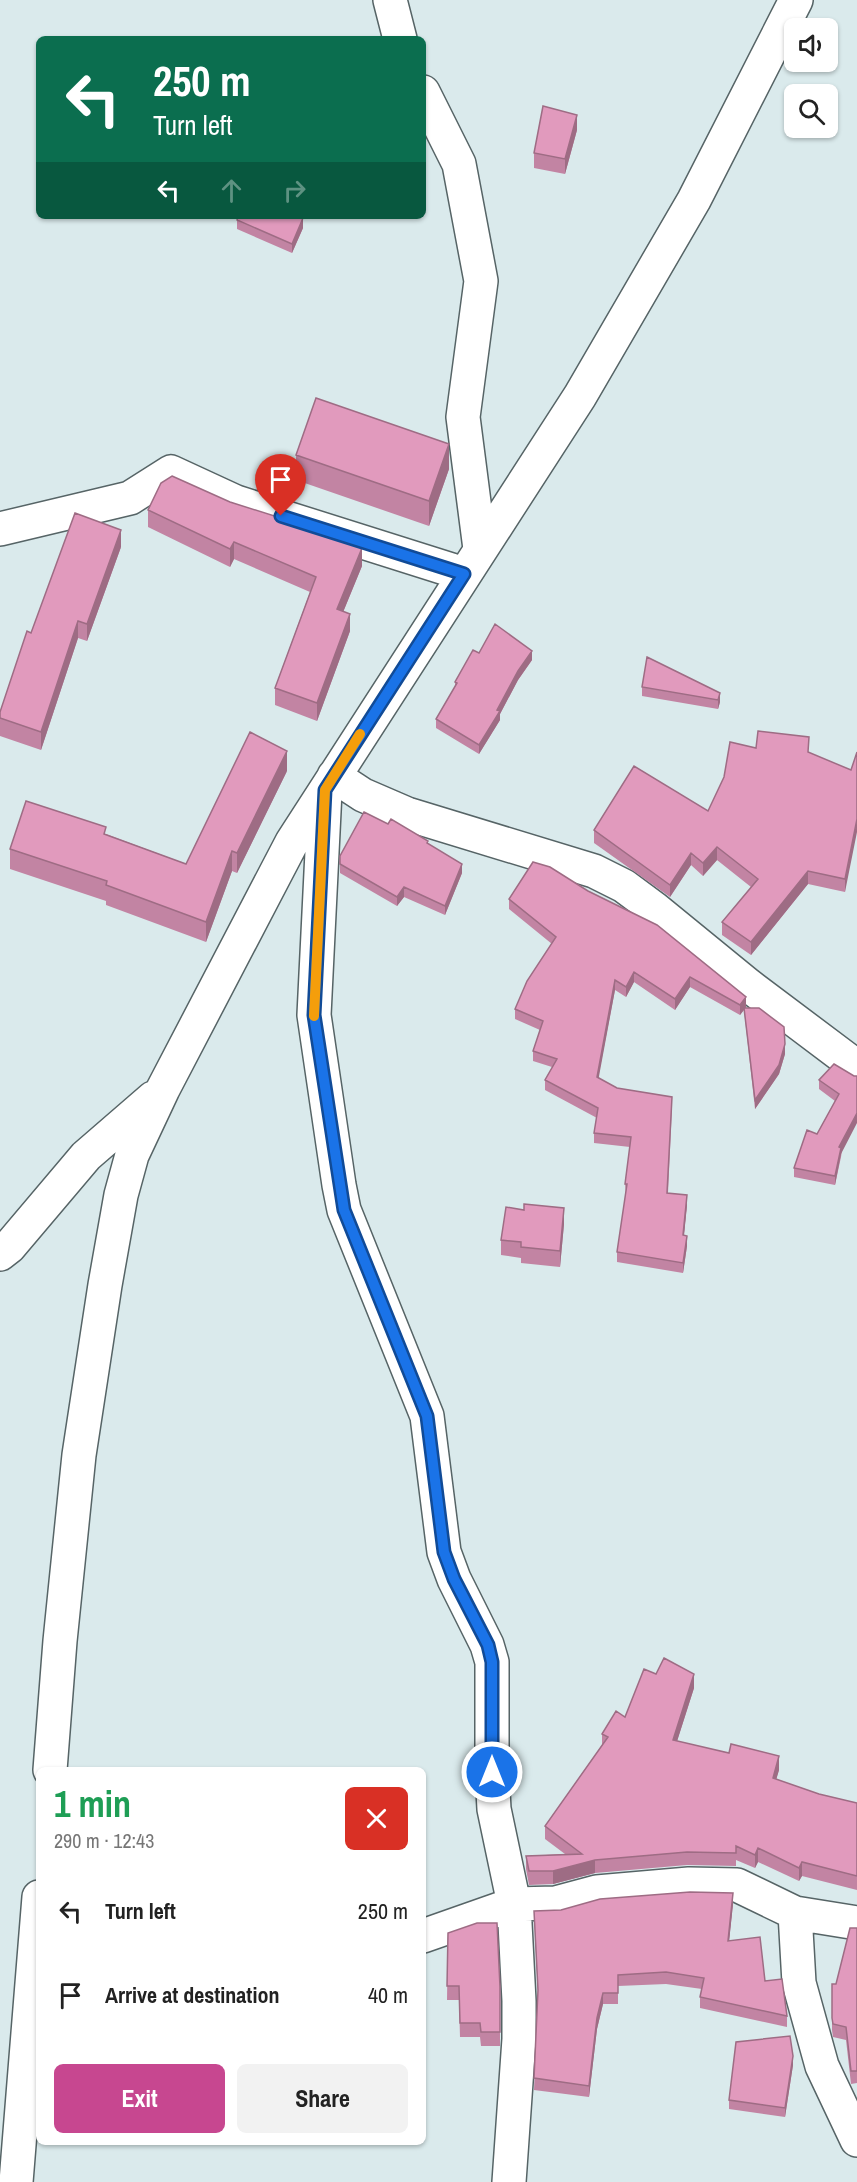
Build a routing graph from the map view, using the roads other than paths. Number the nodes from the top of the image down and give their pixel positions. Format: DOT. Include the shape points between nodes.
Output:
graph roads {
  1 [pos="390,0"];
  2 [pos="796,0"];
  3 [pos="399,36"];
  4 [pos="426,98"];
  5 [pos="0,529"];
  6 [pos="472,561"];
  7 [pos="329,783"];
  8 [pos="857,1067"];
  9 [pos="163,1089"];
  10 [pos="0,1254"];
  11 [pos="50,1767"];
  12 [pos="514,1904"];
  13 [pos="795,1913"];
  14 [pos="857,1923"];
  15 [pos="426,1935"];
  16 [pos="36,1941"];
  17 [pos="857,2140"];
  18 [pos="16,2182"];
  19 [pos="509,2182"];
  1 -- 3 [label="street"];
  2 -- 6 [label="street" via="694,200 580,396"];
  4 -- 6 [label="street" via="459,164 481,281 463,417"];
  5 -- 6 [label="street" via="130,498 171,472 236,502"];
  6 -- 7 [label="street"];
  7 -- 8 [label="street" via="407,814 594,871 624,886"];
  7 -- 9 [label="street" via="292,842"];
  7 -- 12 [label="street" via="314,1015 339,1185 344,1210 427,1416 444,1552 488,1645 492,1662 494,1809"];
  9 -- 10 [label="street" via="86,1156"];
  9 -- 11 [label="street" via="132,1155 105,1285 80,1455"];
  12 -- 13 [label="street" via="556,1903 597,1892 689,1884 737,1885"];
  12 -- 15 [label="street"];
  12 -- 19 [label="street" via="519,2039"];
  13 -- 14 [label="street"];
  13 -- 17 [label="street" via="802,1994 822,2066"];
  16 -- 18 [label="street"];
}
